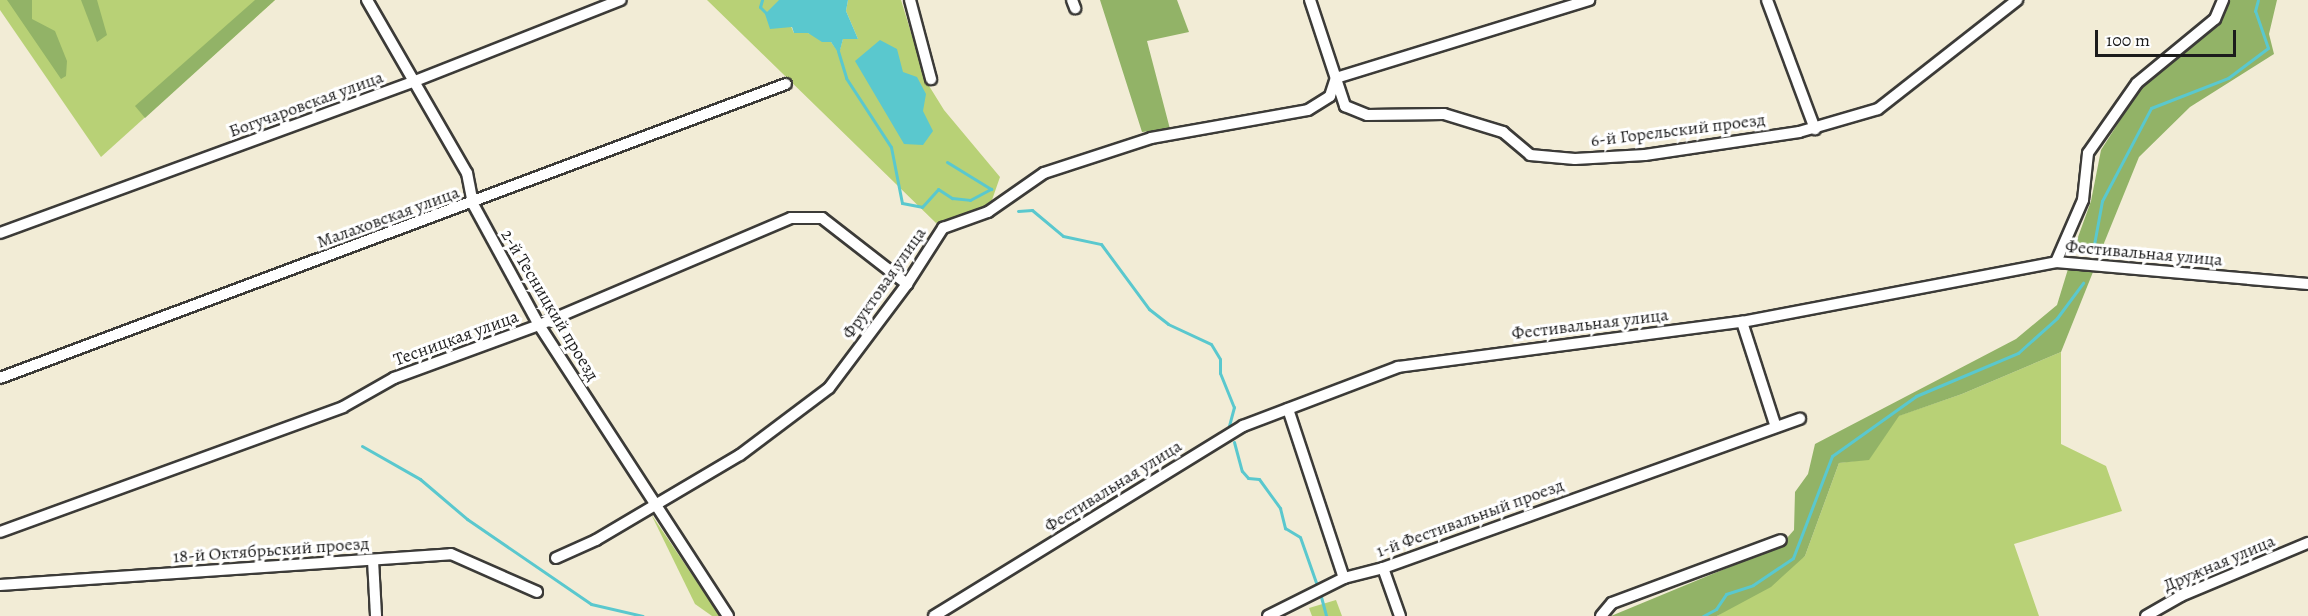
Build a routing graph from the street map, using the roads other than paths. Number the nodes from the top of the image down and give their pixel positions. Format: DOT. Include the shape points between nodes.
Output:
graph roads {
  1 [pos="367,0"];
  2 [pos="621,0"];
  3 [pos="910,0"];
  4 [pos="1310,0"];
  5 [pos="1589,0"];
  6 [pos="1767,0"];
  7 [pos="2017,0"];
  8 [pos="2223,0"];
  9 [pos="1336,78"];
  10 [pos="931,80"];
  11 [pos="415,81"];
  12 [pos="786,84"];
  13 [pos="1815,129"];
  14 [pos="473,204"];
  15 [pos="0,233"];
  16 [pos="2056,262"];
  17 [pos="908,284"];
  18 [pos="2308,284"];
  19 [pos="1742,322"];
  20 [pos="539,326"];
  21 [pos="0,378"];
  22 [pos="1288,409"];
  23 [pos="1800,419"];
  24 [pos="1776,427"];
  25 [pos="654,505"];
  26 [pos="0,532"];
  27 [pos="1780,540"];
  28 [pos="2308,543"];
  29 [pos="556,558"];
  30 [pos="373,560"];
  31 [pos="1383,568"];
  32 [pos="1344,578"];
  33 [pos="0,585"];
  34 [pos="537,592"];
  35 [pos="376,616"];
  36 [pos="728,616"];
  37 [pos="934,616"];
  38 [pos="1268,616"];
  39 [pos="1400,616"];
  40 [pos="1601,616"];
  41 [pos="2146,616"];
  1 -- 11 [label="street, 2-й Тесницкий проезд"];
  2 -- 11 [label="street, Богучаровская улица"];
  3 -- 10 [label="street"];
  4 -- 9 [label="street, 6-й Горельский проезд"];
  5 -- 9 [label="street"];
  6 -- 13 [label="street"];
  7 -- 13 [label="street, 6-й Горельский проезд" via="1878,109"];
  8 -- 16 [label="street" via="2215,19 2138,83 2088,153 2083,200"];
  9 -- 13 [label="street, 6-й Горельский проезд" via="1345,106 1367,115 1444,114 1503,132 1530,155 1575,159 1645,155"];
  9 -- 17 [label="street, Фруктовая улица" via="1330,96 1308,110 1151,138 1044,173 988,212 943,228"];
  11 -- 14 [label="street, 2-й Тесницкий проезд" via="467,173"];
  11 -- 15 [label="street, Богучаровская улица"];
  12 -- 14 [label="street, Малаховская улица"];
  14 -- 20 [label="street, 2-й Тесницкий проезд"];
  14 -- 21 [label="street, Малаховская улица"];
  16 -- 18 [label="street, Фестивальная улица"];
  16 -- 19 [label="street, Фестивальная улица"];
  17 -- 20 [label="street, Тесницкая улица" via="822,218 792,218"];
  17 -- 25 [label="street, Фруктовая улица" via="829,388 740,455"];
  19 -- 22 [label="street, Фестивальная улица" via="1398,367"];
  19 -- 24 [label="street"];
  20 -- 25 [label="street, 2-й Тесницкий проезд"];
  20 -- 26 [label="street, Тесницкая улица" via="394,378 343,407"];
  22 -- 32 [label="street"];
  22 -- 37 [label="street, Фестивальная улица" via="1243,426"];
  23 -- 24 [label="street, 1-й Фестивальный проезд"];
  24 -- 31 [label="street, 1-й Фестивальный проезд"];
  25 -- 29 [label="street, Фруктовая улица" via="596,540"];
  25 -- 36 [label="street, 2-й Тесницкий проезд"];
  27 -- 40 [label="street" via="1612,603"];
  28 -- 41 [label="street, Дружная улица" via="2153,609"];
  30 -- 33 [label="street, 18-й Октябрьский проезд"];
  30 -- 34 [label="street, 18-й Октябрьский проезд" via="451,554"];
  30 -- 35 [label="street"];
  31 -- 32 [label="street, 1-й Фестивальный проезд"];
  31 -- 39 [label="street"];
  32 -- 38 [label="street, 1-й Фестивальный проезд"];
}
